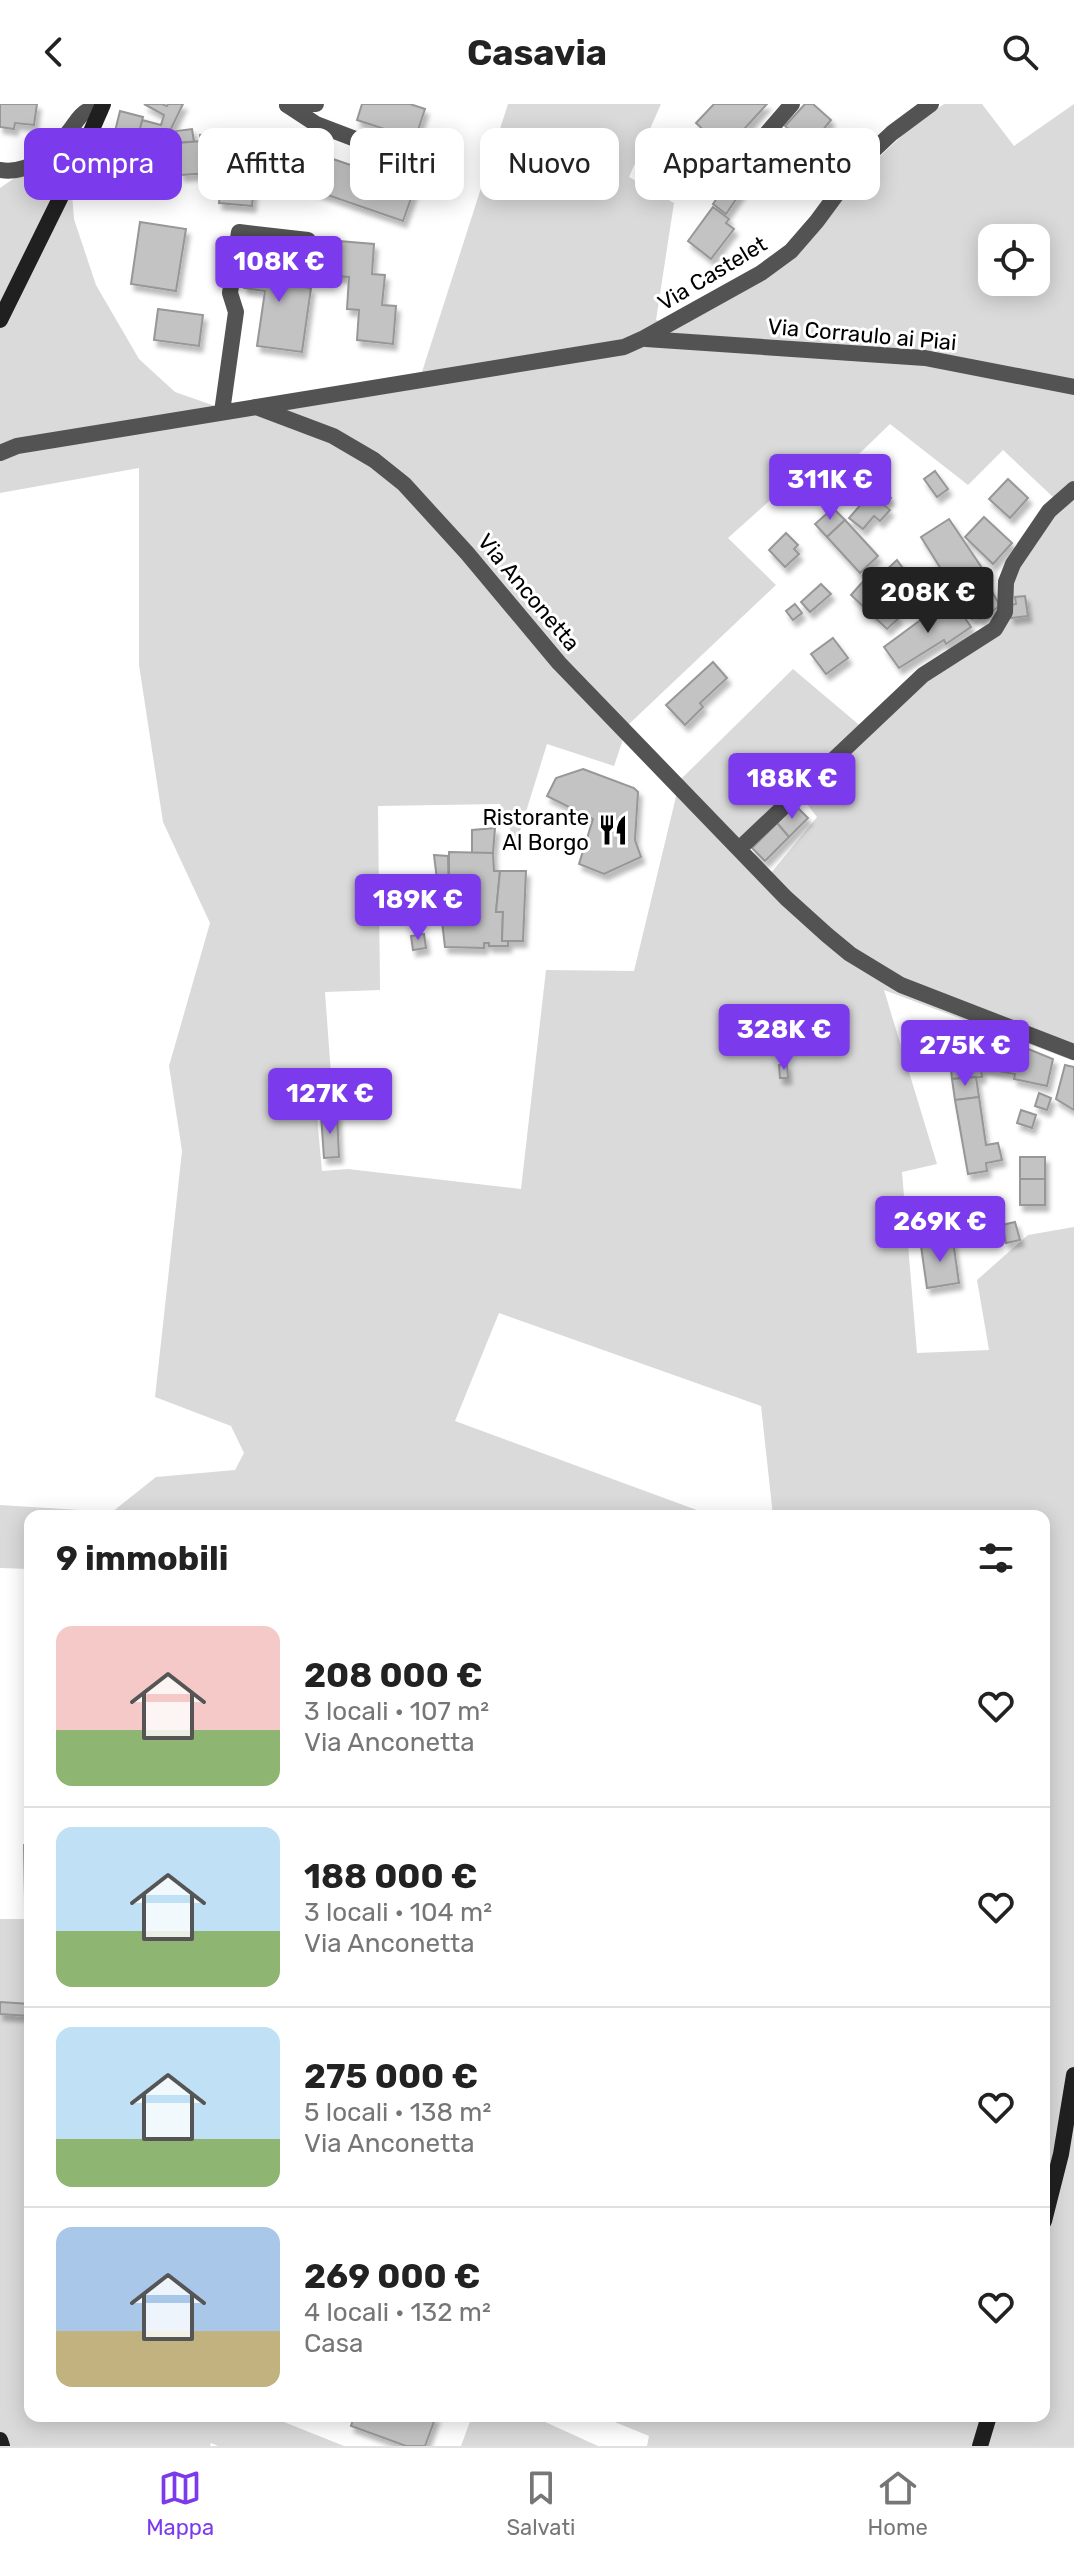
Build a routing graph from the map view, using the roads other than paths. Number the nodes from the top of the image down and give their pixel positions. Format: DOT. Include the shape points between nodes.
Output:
graph roads {
  1 [pos="286,104"];
  2 [pos="316,104"];
  3 [pos="792,104"];
  4 [pos="931,104"];
  5 [pos="101,108"];
  6 [pos="771,128"];
  7 [pos="350,137"];
  8 [pos="0,170"];
  9 [pos="308,240"];
  10 [pos="0,320"];
  11 [pos="644,338"];
  12 [pos="1074,387"];
  13 [pos="256,407"];
  14 [pos="222,412"];
  15 [pos="0,437"];
  16 [pos="17,446"];
  17 [pos="0,453"];
  18 [pos="1074,489"];
  19 [pos="740,848"];
  20 [pos="1074,1052"];
  21 [pos="1074,2075"];
  22 [pos="1050,2197"];
  23 [pos="987,2422"];
  24 [pos="0,2440"];
  25 [pos="2,2446"];
  26 [pos="980,2446"];
  1 -- 2 [label="street"];
  1 -- 7 [label="street" via="316,124"];
  3 -- 6 [label="street"];
  4 -- 11 [label="street, Via Castelet" via="859,164 791,251"];
  5 -- 8 [label="street" via="82,115 36,164"];
  5 -- 10 [label="street"];
  9 -- 14 [label="street" via="239,232 230,293 236,312"];
  11 -- 12 [label="street, Via Corraulo ai Piai" via="925,358"];
  11 -- 13 [label="street, Via Anconetta" via="624,347"];
  13 -- 14 [label="street, Via Anconetta"];
  13 -- 19 [label="street, Via Anconetta" via="333,436 404,484 559,663"];
  14 -- 16 [label="street, Via Anconetta"];
  15 -- 16 [label="street"];
  16 -- 17 [label="street, Via Anconetta"];
  18 -- 19 [label="street" via="1049,511 1013,564 1005,612 995,629 923,675"];
  19 -- 20 [label="street, Via Anconetta" via="802,914 876,971 932,999"];
  21 -- 22 [label="street"];
  23 -- 26 [label="street"];
  24 -- 25 [label="street"];
}
